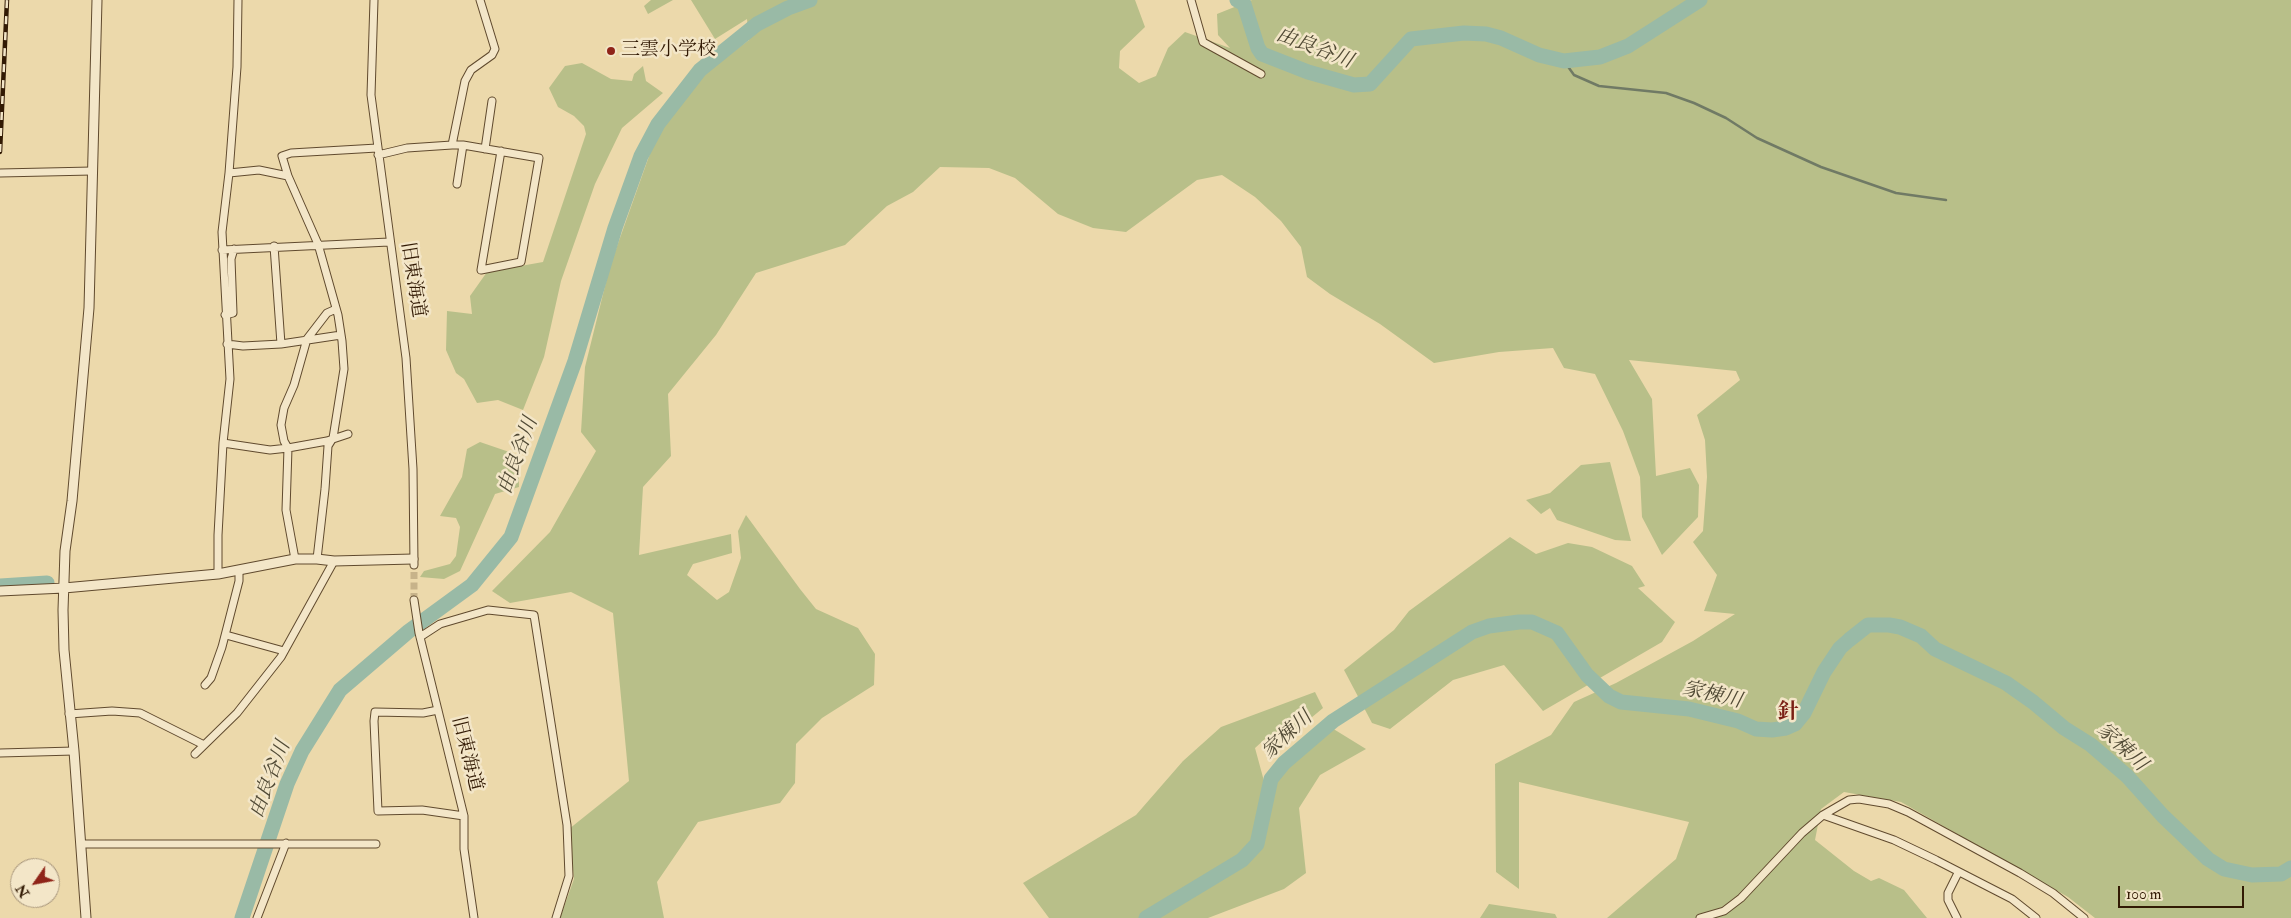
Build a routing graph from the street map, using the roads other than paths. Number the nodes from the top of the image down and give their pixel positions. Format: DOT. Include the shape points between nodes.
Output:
graph roads {
  1 [pos="97,0"];
  2 [pos="238,0"];
  3 [pos="374,0"];
  4 [pos="480,0"];
  5 [pos="1192,0"];
  6 [pos="1261,74"];
  7 [pos="492,101"];
  8 [pos="452,145"];
  9 [pos="463,145"];
  10 [pos="484,148"];
  11 [pos="501,151"];
  12 [pos="377,152"];
  13 [pos="92,171"];
  14 [pos="0,173"];
  15 [pos="229,173"];
  16 [pos="288,176"];
  17 [pos="457,184"];
  18 [pos="389,242"];
  19 [pos="318,244"];
  20 [pos="274,246"];
  21 [pos="234,249"];
  22 [pos="222,250"];
  23 [pos="336,309"];
  24 [pos="225,316"];
  25 [pos="341,335"];
  26 [pos="307,339"];
  27 [pos="227,344"];
  28 [pos="281,344"];
  29 [pos="348,434"];
  30 [pos="333,438"];
  31 [pos="223,443"];
  32 [pos="288,448"];
  33 [pos="316,558"];
  34 [pos="295,559"];
  35 [pos="334,561"];
  36 [pos="413,562"];
  37 [pos="239,570"];
  38 [pos="218,574"];
  39 [pos="64,588"];
  40 [pos="0,591"];
  41 [pos="414,600"];
  42 [pos="226,634"];
  43 [pos="419,635"];
  44 [pos="284,651"];
  45 [pos="205,686"];
  46 [pos="438,710"];
  47 [pos="69,714"];
  48 [pos="204,745"];
  49 [pos="74,751"];
  50 [pos="0,753"];
  51 [pos="195,754"];
  52 [pos="1823,815"];
  53 [pos="464,816"];
  54 [pos="284,843"];
  55 [pos="82,844"];
  56 [pos="376,844"];
  57 [pos="1958,872"];
  58 [pos="86,918"];
  59 [pos="257,918"];
  60 [pos="474,918"];
  61 [pos="556,918"];
  62 [pos="1700,918"];
  63 [pos="1957,918"];
  64 [pos="2036,918"];
  65 [pos="2084,918"];
  1 -- 13 [label="street"];
  2 -- 15 [label="street"];
  3 -- 12 [label="street, 旧東海道" via="370,95"];
  4 -- 8 [label="street" via="495,49 492,55 471,70 465,81"];
  5 -- 6 [label="street" via="1203,42"];
  7 -- 10 [label="street"];
  8 -- 9 [label="street"];
  8 -- 12 [label="street"];
  9 -- 10 [label="street"];
  9 -- 17 [label="street"];
  10 -- 11 [label="street"];
  11 -- 11 [label="street" via="539,158 522,262 481,270"];
  12 -- 16 [label="street" via="309,150 282,156"];
  12 -- 18 [label="street, 旧東海道"];
  13 -- 14 [label="street"];
  13 -- 39 [label="street" via="89,308"];
  15 -- 16 [label="street" via="259,170"];
  15 -- 22 [label="street"];
  16 -- 19 [label="street"];
  18 -- 19 [label="street"];
  18 -- 36 [label="street, 旧東海道" via="406,358 413,469"];
  19 -- 20 [label="street"];
  19 -- 23 [label="street"];
  20 -- 21 [label="street"];
  20 -- 28 [label="street"];
  21 -- 22 [label="street"];
  21 -- 24 [label="street" via="233,313"];
  22 -- 24 [label="street"];
  23 -- 25 [label="street"];
  23 -- 26 [label="street" via="327,314"];
  24 -- 27 [label="street"];
  25 -- 26 [label="street"];
  25 -- 30 [label="street" via="344,368"];
  26 -- 28 [label="street"];
  26 -- 32 [label="street" via="281,425"];
  27 -- 28 [label="street"];
  27 -- 31 [label="street" via="230,379"];
  29 -- 30 [label="street"];
  30 -- 32 [label="street"];
  30 -- 33 [label="street" via="328,446"];
  31 -- 32 [label="street" via="270,450"];
  31 -- 38 [label="street"];
  32 -- 34 [label="street" via="286,510"];
  33 -- 34 [label="street"];
  33 -- 35 [label="street"];
  34 -- 37 [label="street"];
  35 -- 36 [label="street"];
  35 -- 44 [label="street"];
  37 -- 38 [label="street"];
  37 -- 42 [label="street"];
  38 -- 39 [label="street"];
  39 -- 40 [label="street"];
  39 -- 47 [label="street"];
  41 -- 43 [label="street, 旧東海道"];
  42 -- 44 [label="street"];
  42 -- 45 [label="street" via="211,678"];
  43 -- 46 [label="street, 旧東海道"];
  43 -- 61 [label="street" via="440,624 488,610 534,615 567,825 568,876"];
  44 -- 48 [label="street" via="237,713"];
  46 -- 53 [label="street, 旧東海道"];
  46 -- 53 [label="street" via="423,713 375,712 378,811 422,810"];
  47 -- 48 [label="street" via="140,713"];
  47 -- 49 [label="street"];
  48 -- 51 [label="street"];
  49 -- 50 [label="street"];
  49 -- 55 [label="street"];
  52 -- 57 [label="street" via="1894,840"];
  52 -- 62 [label="street" via="1741,898 1724,911"];
  52 -- 65 [label="street" via="1848,800 1889,804 2020,873"];
  53 -- 60 [label="street, 旧東海道" via="464,849"];
  54 -- 55 [label="street"];
  54 -- 56 [label="street"];
  54 -- 59 [label="street"];
  55 -- 58 [label="street"];
  57 -- 63 [label="street" via="1948,893"];
  57 -- 64 [label="street" via="2012,899"];
}
